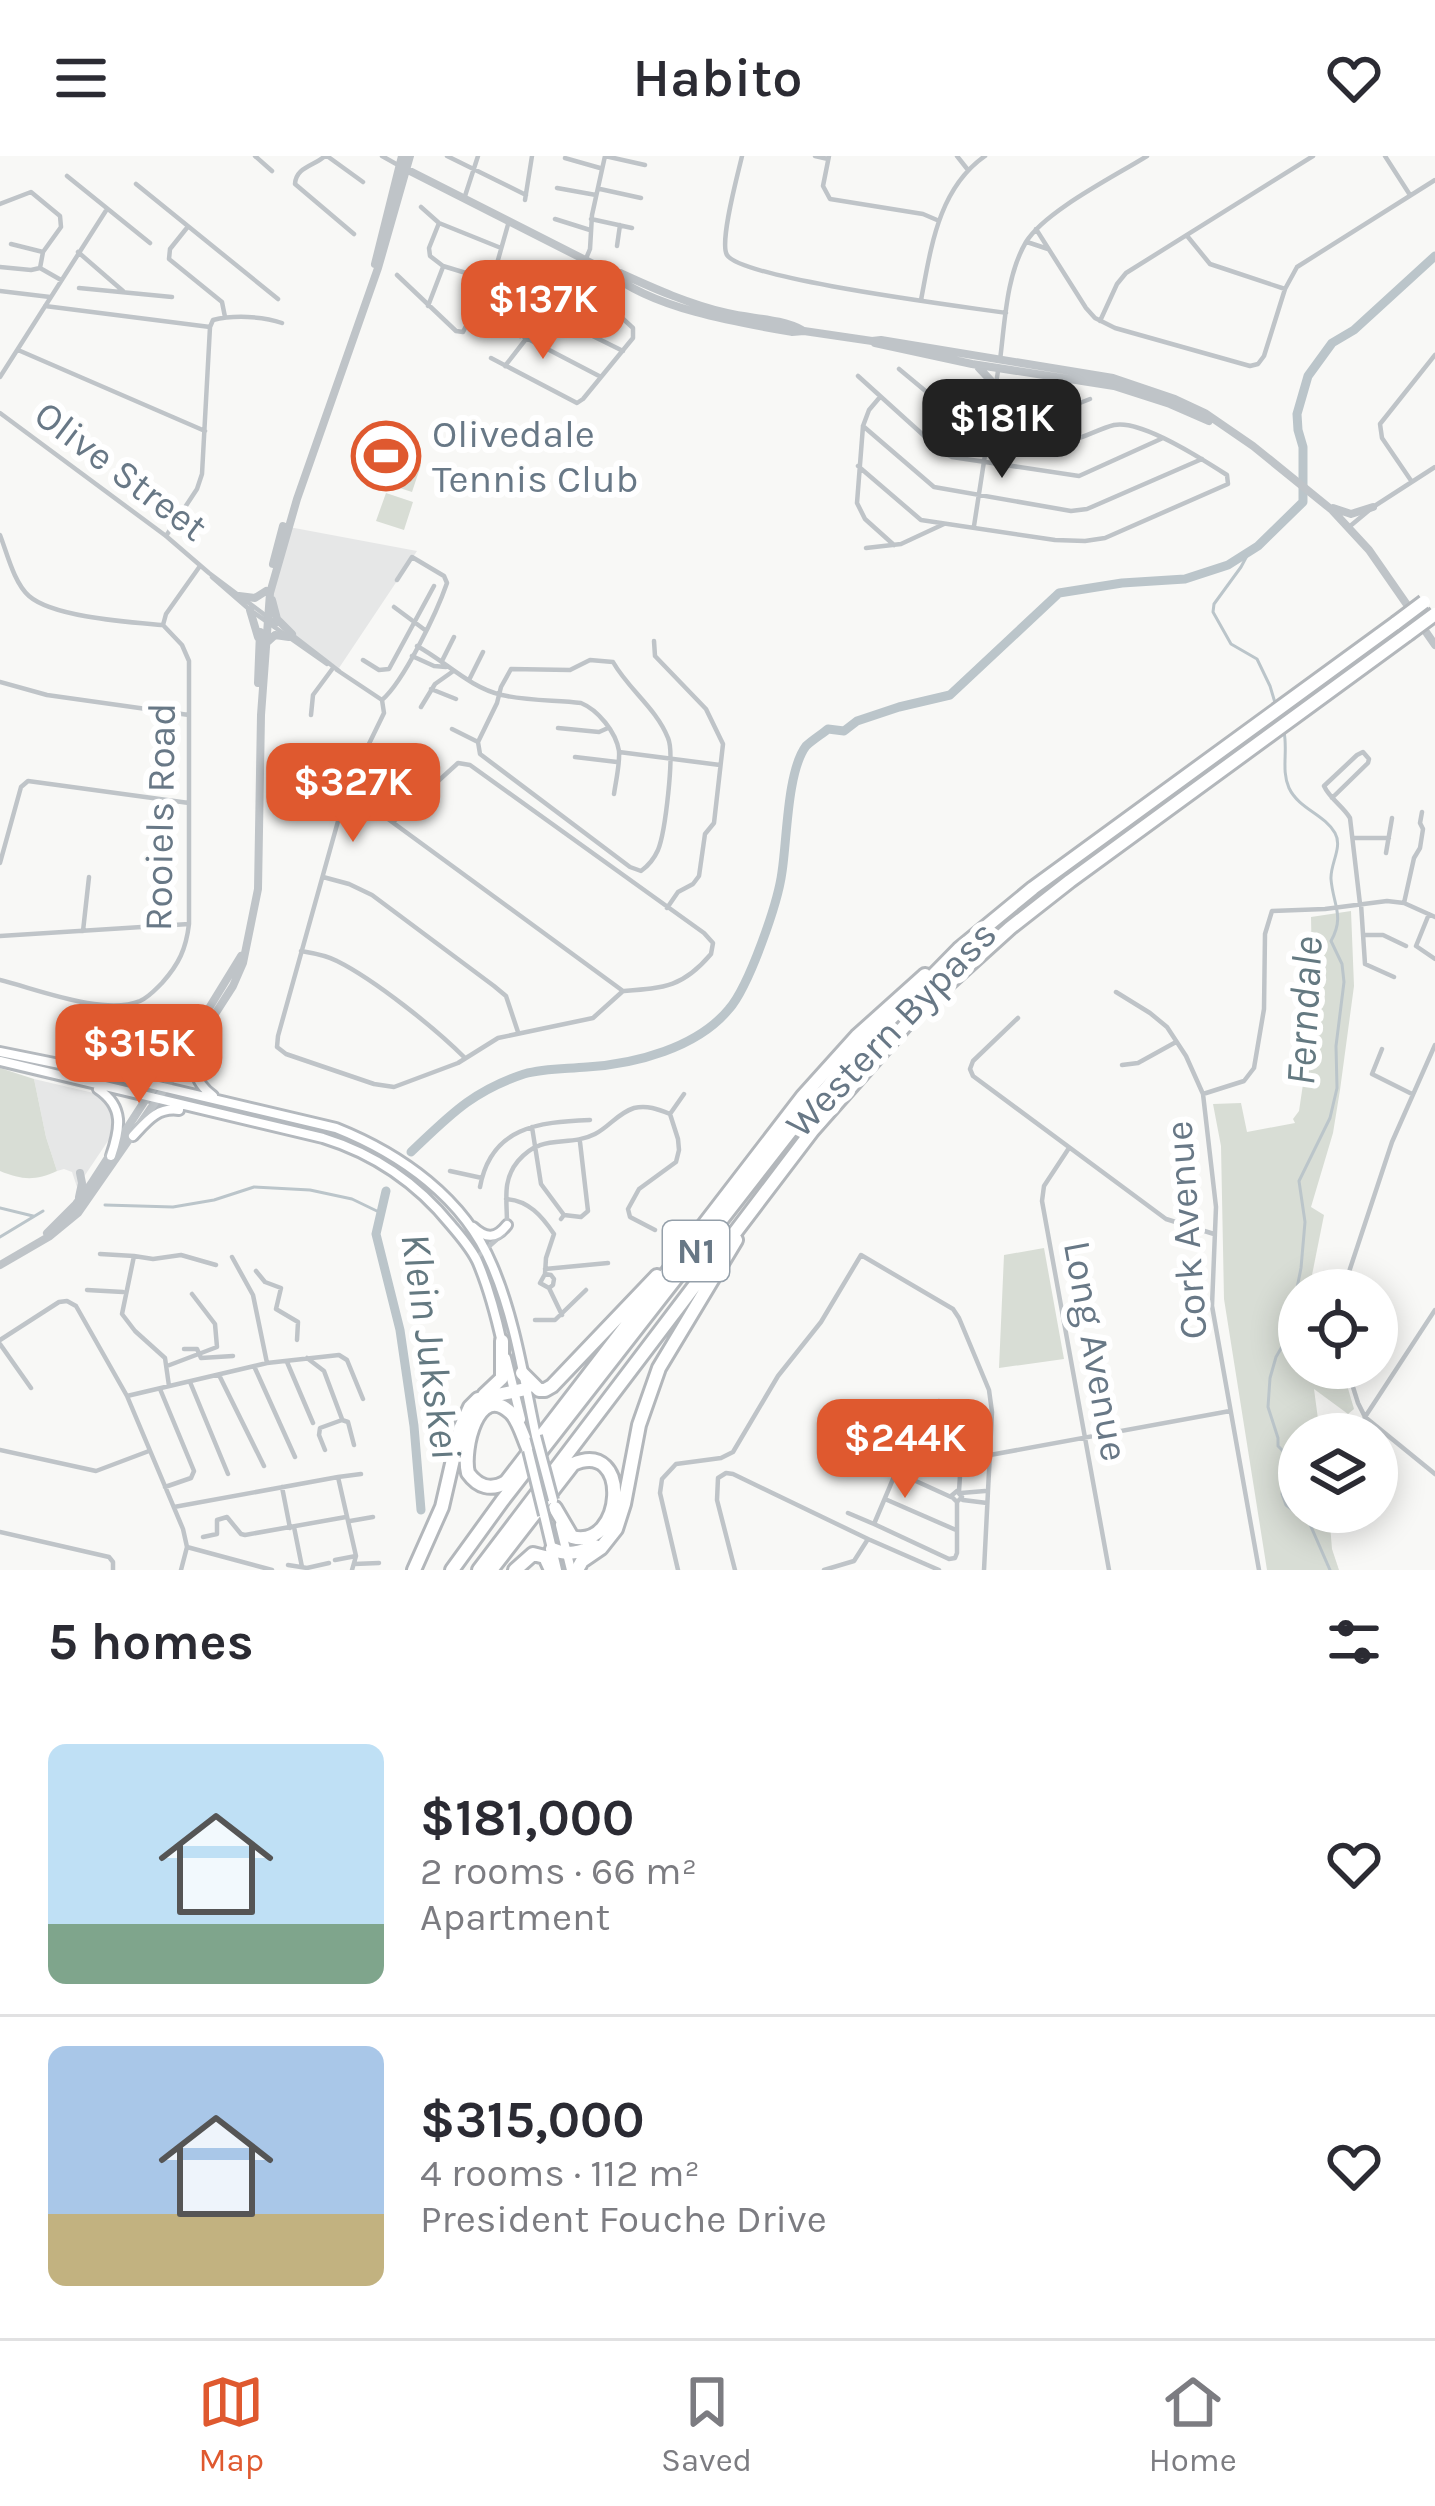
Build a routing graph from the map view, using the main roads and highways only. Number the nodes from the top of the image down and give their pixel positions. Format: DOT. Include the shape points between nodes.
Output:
graph roads {
  1 [pos="1429,598"];
  2 [pos="1435,614"];
  3 [pos="959,949"];
  4 [pos="199,1040"];
  5 [pos="0,1052"];
  6 [pos="175,1054"];
  7 [pos="0,1061"];
  8 [pos="99,1072"];
  9 [pos="89,1084"];
  10 [pos="220,1100"];
  11 [pos="257,1123"];
  12 [pos="133,1136"];
  13 [pos="111,1156"];
  14 [pos="761,1197"];
  15 [pos="463,1218"];
  16 [pos="507,1225"];
  17 [pos="694,1235"];
  18 [pos="502,1341"];
  19 [pos="522,1373"];
  20 [pos="520,1390"];
  21 [pos="478,1399"];
  22 [pos="530,1444"];
  23 [pos="551,1508"];
  24 [pos="608,1540"];
  25 [pos="560,1551"];
  26 [pos="413,1570"];
  27 [pos="452,1570"];
  28 [pos="478,1570"];
  29 [pos="491,1570"];
  30 [pos="514,1570"];
  31 [pos="554,1570"];
  32 [pos="574,1570"];
  1 -- 3 [label="highway, Western Bypass / N1, bridge"];
  2 -- 14 [label="highway, Western Bypass / N1, bridge" via="967,965 890,1041"];
  3 -- 17 [label="highway" via="829,1066"];
  3 -- 27 [label="highway, Western Bypass / N1" via="803,1114"];
  4 -- 10 [label="main road" via="196,1078"];
  5 -- 8 [label="main road"];
  6 -- 8 [label="main road" via="146,1076"];
  7 -- 9 [label="main road"];
  8 -- 10 [label="main road"];
  9 -- 11 [label="main road"];
  9 -- 13 [label="main road" via="118,1111"];
  10 -- 15 [label="main road" via="367,1141 414,1170"];
  11 -- 12 [label="main road" via="167,1109"];
  11 -- 18 [label="main road" via="345,1145 430,1199 476,1258"];
  14 -- 24 [label="highway" via="659,1368"];
  14 -- 28 [label="highway, Western Bypass / N1"];
  15 -- 16 [label="main road" via="487,1236"];
  15 -- 19 [label="main road" via="485,1251"];
  17 -- 19 [label="highway" via="552,1386 538,1390"];
  17 -- 22 [label="highway" via="506,1482 485,1487 468,1473 469,1435 486,1409 512,1414"];
  18 -- 20 [label="main road"];
  18 -- 21 [label="highway" via="502,1378"];
  19 -- 20 [label="main road"];
  20 -- 21 [label="highway"];
  20 -- 22 [label="main road"];
  21 -- 26 [label="highway" via="460,1429 442,1507"];
  22 -- 23 [label="main road, bridge"];
  22 -- 23 [label="main road, bridge"];
  23 -- 25 [label="main road"];
  23 -- 25 [label="main road"];
  23 -- 29 [label="highway" via="572,1537 597,1534 613,1503 608,1469 590,1460 569,1468"];
  24 -- 25 [label="highway"];
  24 -- 32 [label="highway"];
  25 -- 31 [label="main road"];
  25 -- 32 [label="main road"];
  30 -- 31 [label="highway" via="537,1554"];
}
